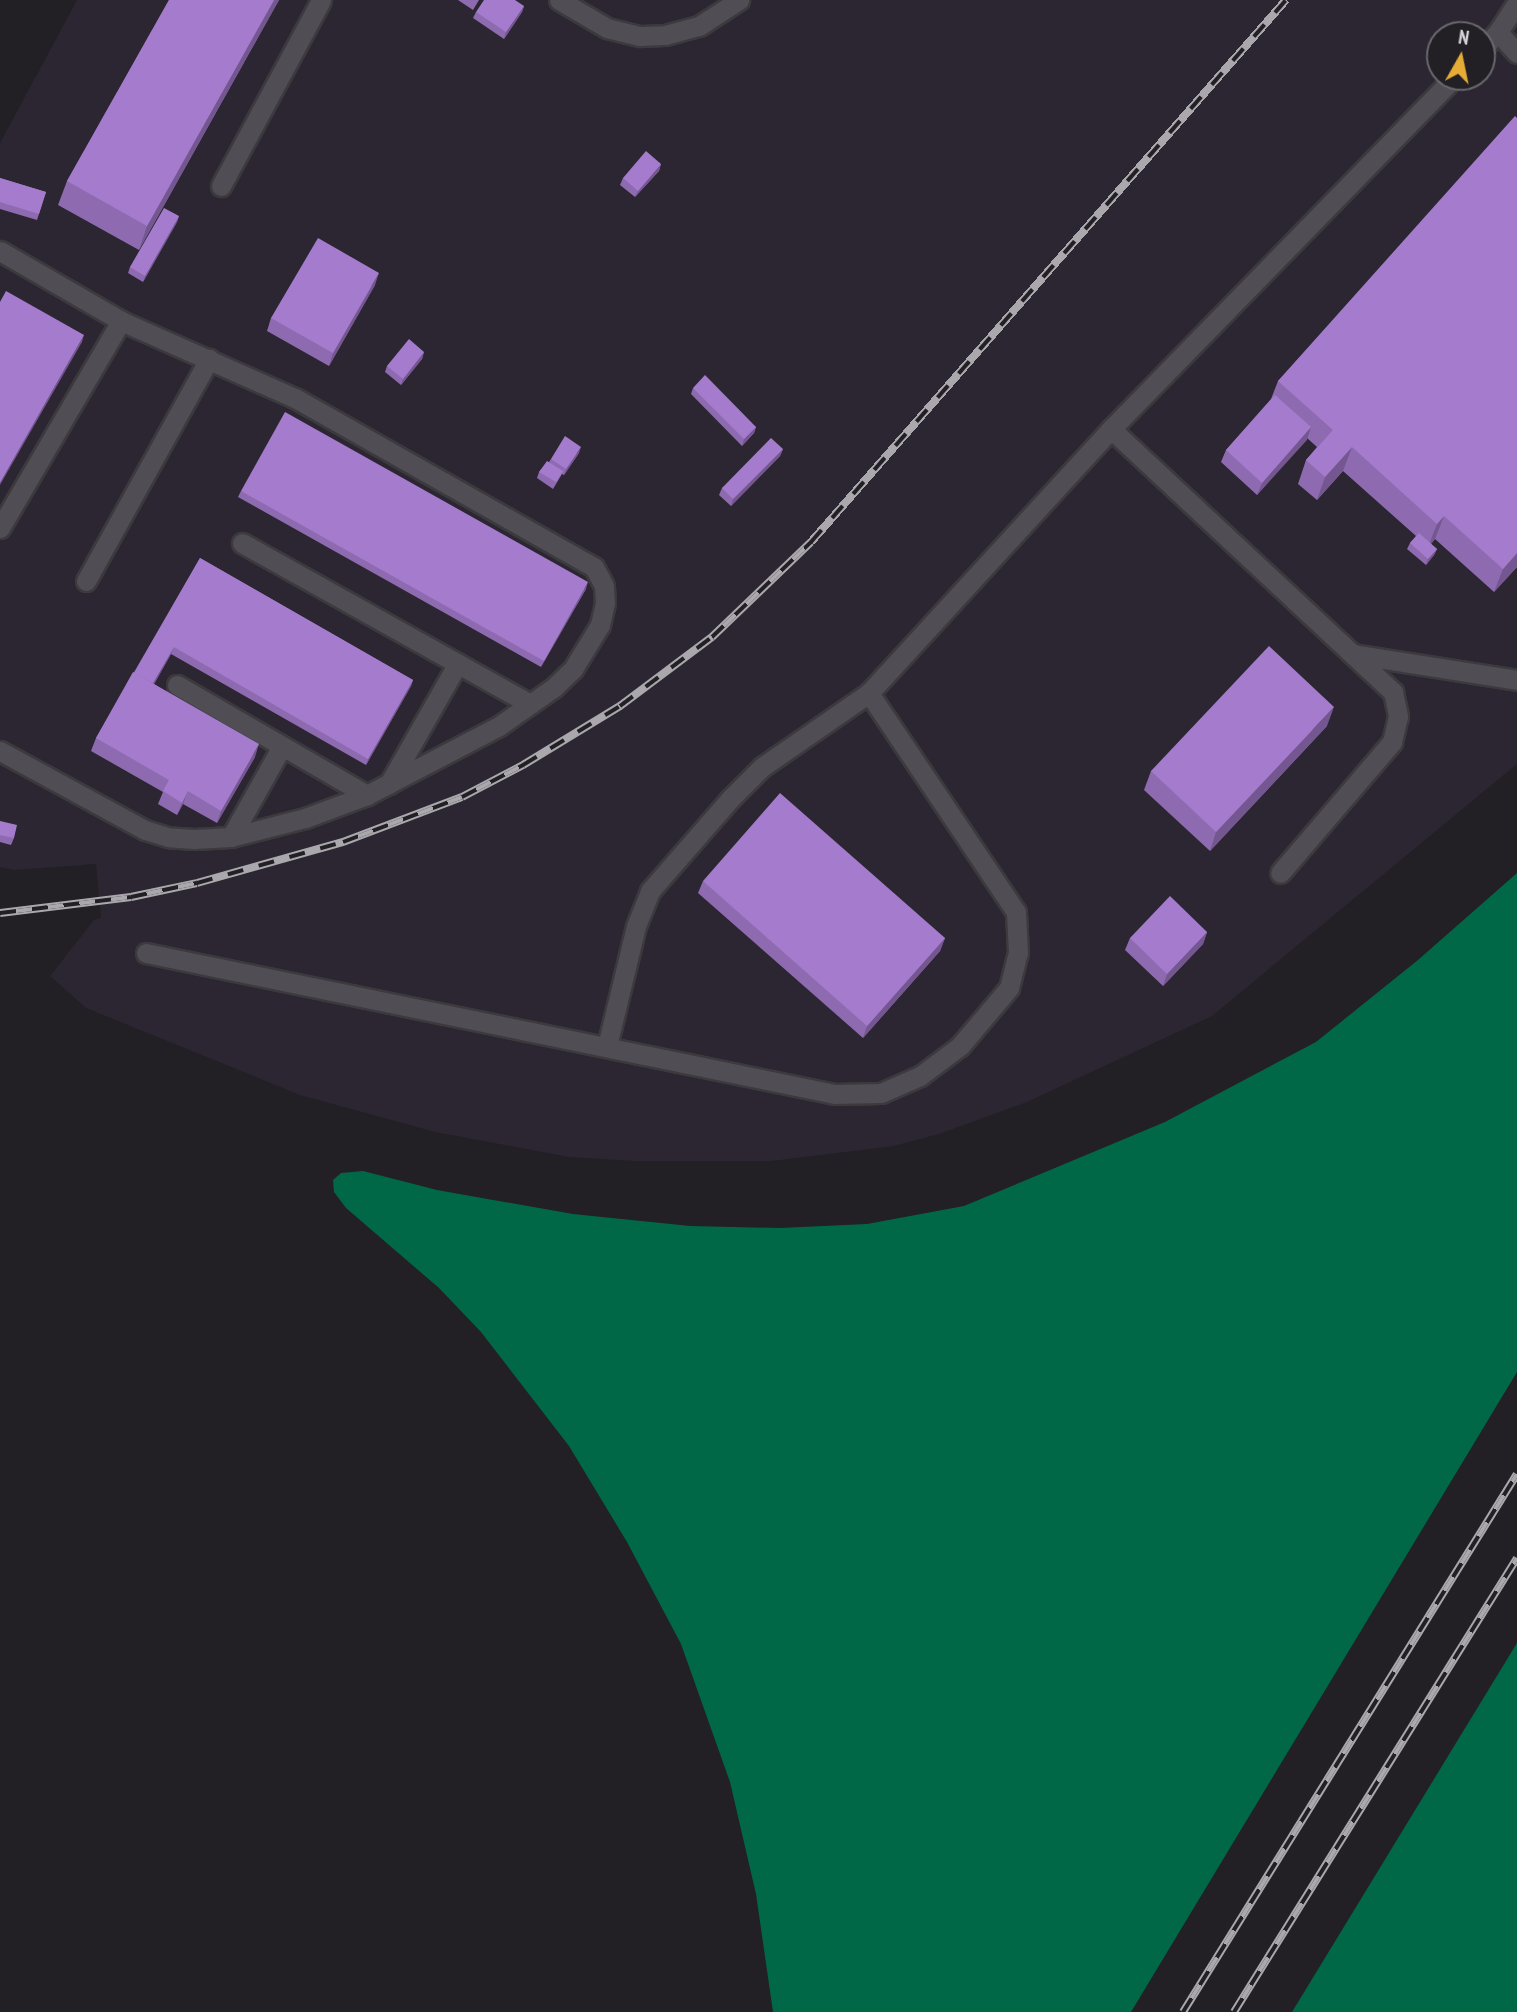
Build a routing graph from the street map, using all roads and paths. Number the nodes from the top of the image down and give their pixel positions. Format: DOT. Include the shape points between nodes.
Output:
graph roads {
  1 [pos="321,0"];
  2 [pos="559,0"];
  3 [pos="738,0"];
  4 [pos="1517,3"];
  5 [pos="1498,32"];
  6 [pos="1517,54"];
  7 [pos="1440,91"];
  8 [pos="221,186"];
  9 [pos="0,251"];
  10 [pos="121,321"];
  11 [pos="209,359"];
  12 [pos="1111,429"];
  13 [pos="0,528"];
  14 [pos="242,543"];
  15 [pos="86,581"];
  16 [pos="1352,653"];
  17 [pos="458,663"];
  18 [pos="1517,680"];
  19 [pos="177,685"];
  20 [pos="869,693"];
  21 [pos="530,704"];
  22 [pos="282,746"];
  23 [pos="0,751"];
  24 [pos="389,784"];
  25 [pos="367,795"];
  26 [pos="231,837"];
  27 [pos="1280,873"];
  28 [pos="146,953"];
  29 [pos="607,1046"];
  1 -- 8 [label="lane"];
  2 -- 3 [label="lane" via="607,28 640,36 699,26"];
  4 -- 5 [label="lane"];
  5 -- 6 [label="lane"];
  7 -- 12 [label="lane"];
  9 -- 10 [label="lane"];
  10 -- 11 [label="lane"];
  10 -- 13 [label="lane"];
  11 -- 15 [label="lane"];
  11 -- 21 [label="lane" via="295,398 594,566 604,586 600,625 573,668"];
  12 -- 16 [label="lane"];
  12 -- 20 [label="lane"];
  14 -- 17 [label="lane"];
  16 -- 18 [label="lane"];
  16 -- 27 [label="lane" via="1394,692 1398,716 1392,742"];
  17 -- 21 [label="lane"];
  17 -- 24 [label="lane"];
  19 -- 22 [label="lane"];
  20 -- 29 [label="lane" via="762,767 650,891 636,926"];
  20 -- 29 [label="lane" via="1016,912 1018,953 1009,988 960,1046 919,1076 881,1093 835,1094"];
  21 -- 24 [label="lane" via="499,726"];
  22 -- 25 [label="lane"];
  22 -- 26 [label="lane"];
  23 -- 26 [label="lane" via="145,830 168,837"];
  24 -- 25 [label="lane"];
  25 -- 26 [label="lane" via="305,818"];
  28 -- 29 [label="lane"];
}
